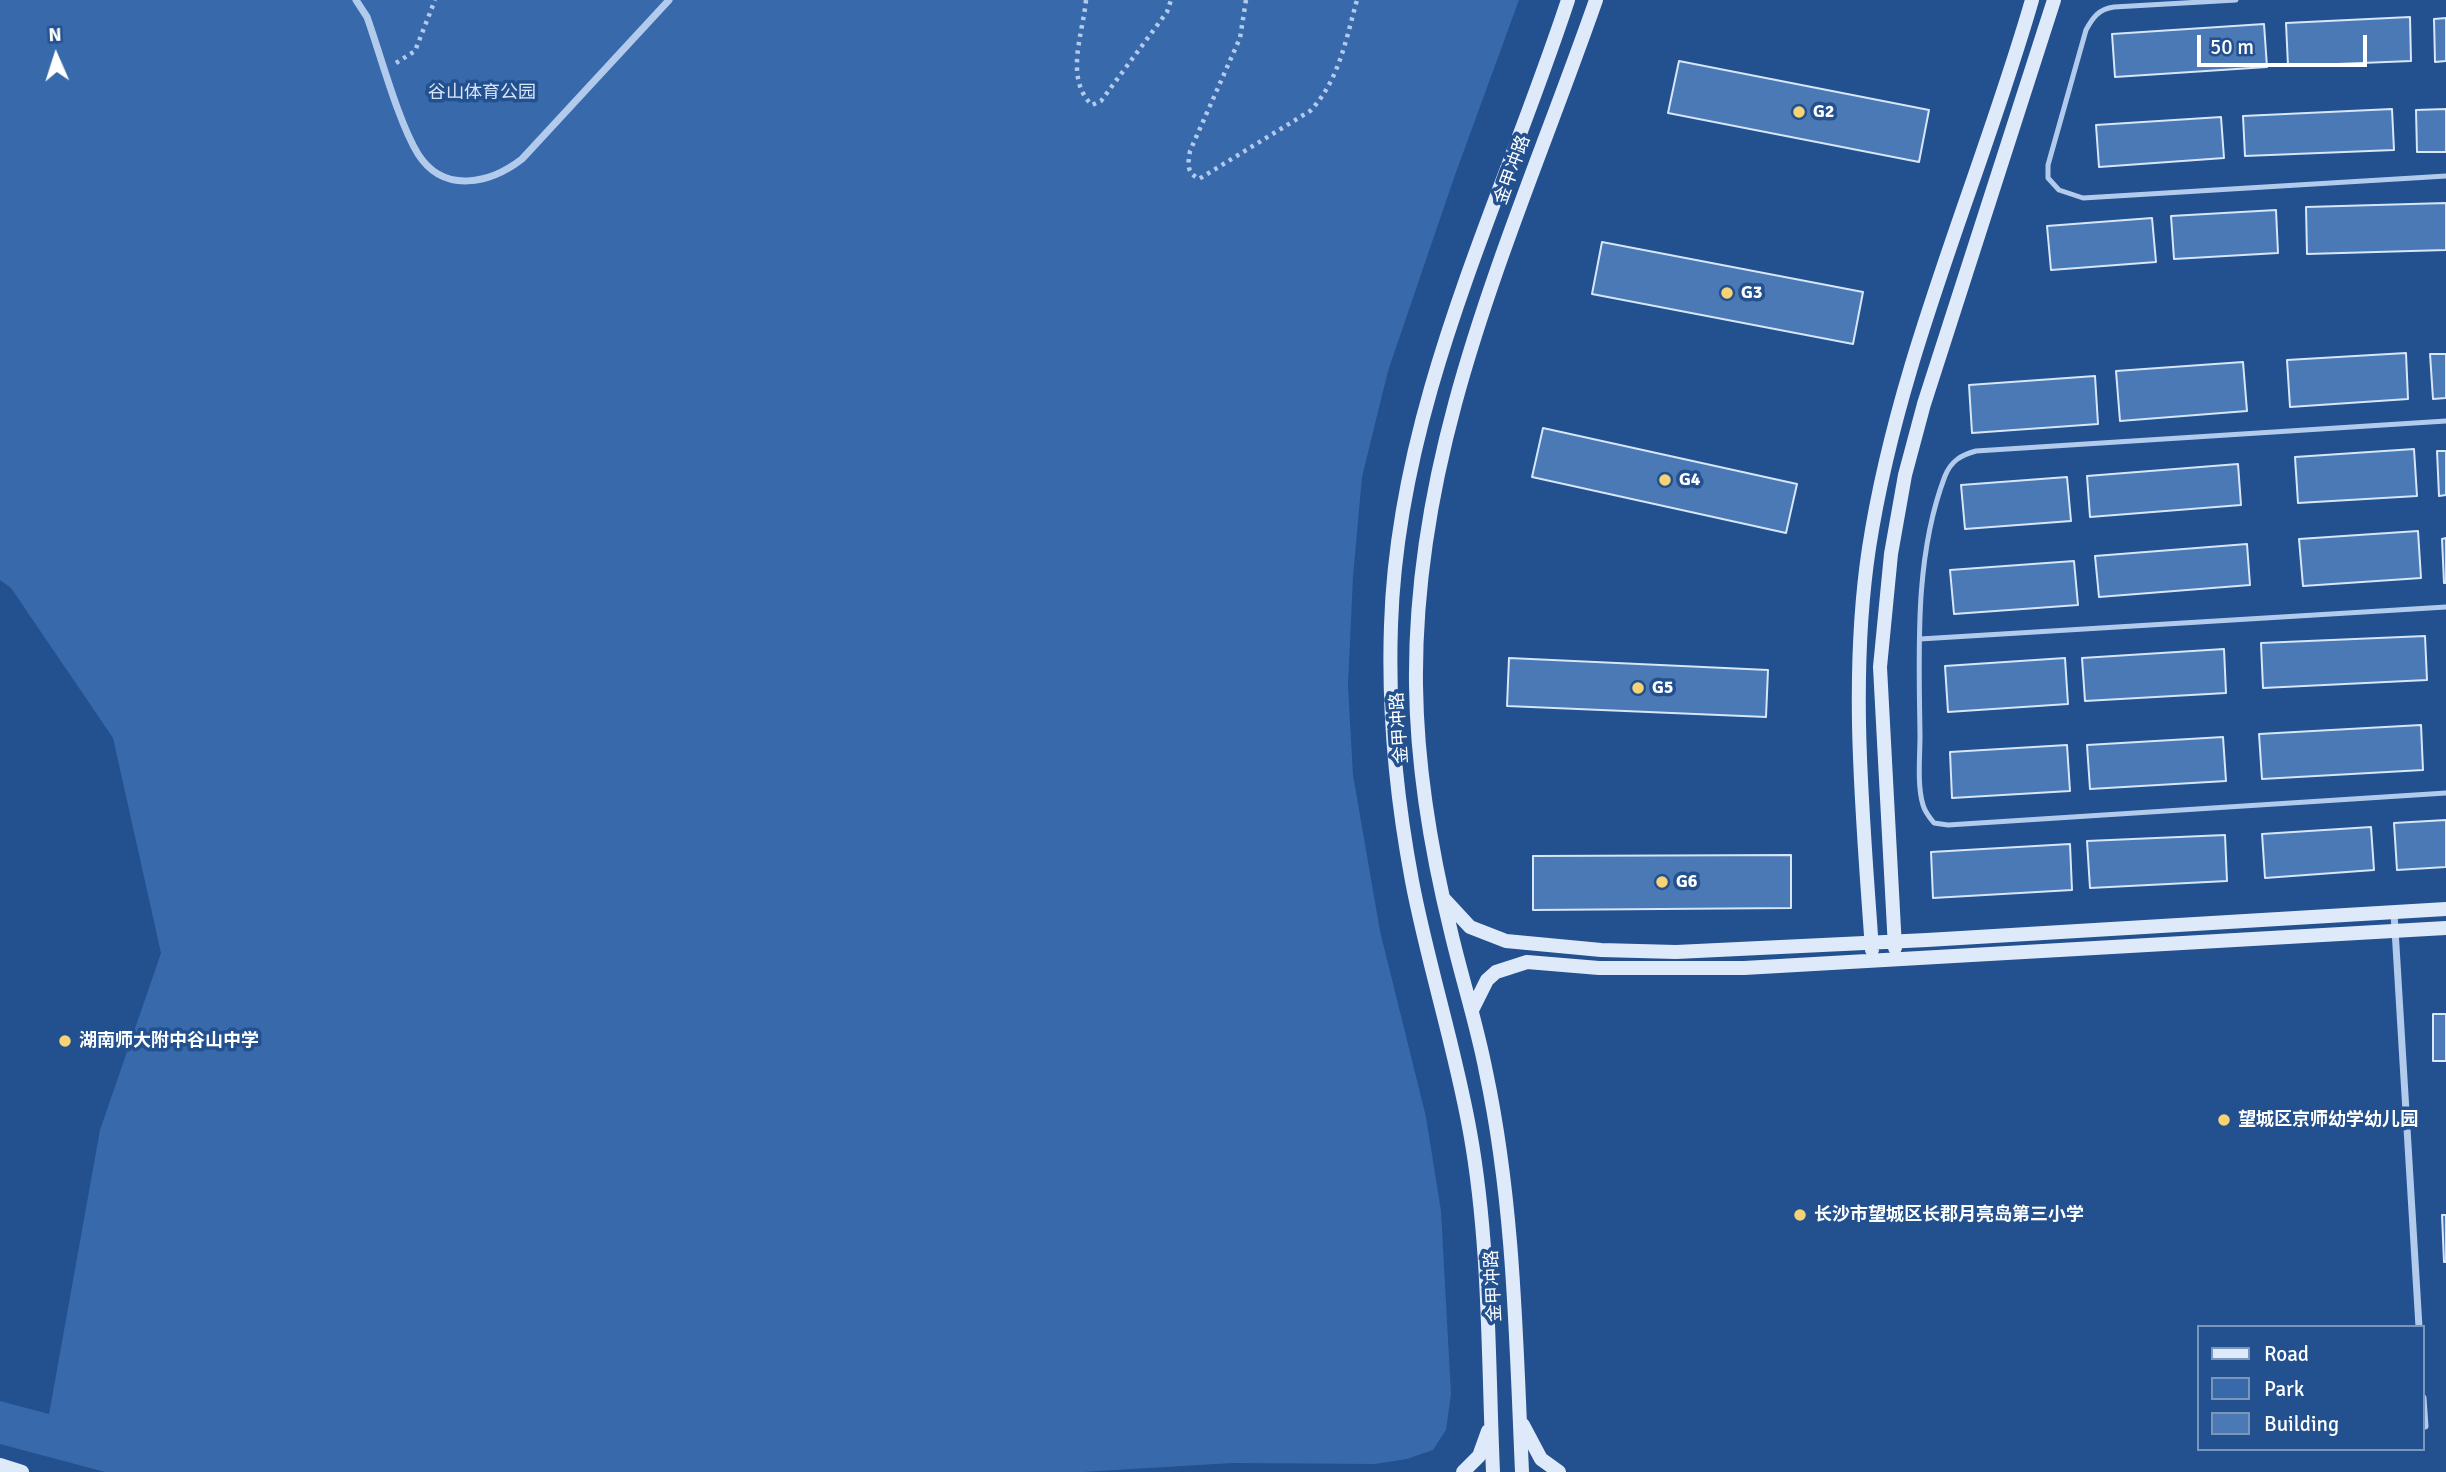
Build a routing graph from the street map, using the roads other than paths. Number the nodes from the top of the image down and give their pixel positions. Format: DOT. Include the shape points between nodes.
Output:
graph roads {
  1 [pos="356,0"];
  2 [pos="669,0"];
  3 [pos="1568,0"];
  4 [pos="1596,0"];
  5 [pos="2032,0"];
  6 [pos="2054,0"];
  7 [pos="2236,0"];
  8 [pos="2446,176"];
  9 [pos="2446,421"];
  10 [pos="2446,607"];
  11 [pos="1920,639"];
  12 [pos="2446,793"];
  13 [pos="1443,897"];
  14 [pos="2446,909"];
  15 [pos="2394,912"];
  16 [pos="2446,928"];
  17 [pos="2395,931"];
  18 [pos="1895,942"];
  19 [pos="1872,943"];
  20 [pos="1896,960"];
  21 [pos="1873,962"];
  22 [pos="1472,1010"];
  23 [pos="2419,1325"];
  24 [pos="1490,1412"];
  25 [pos="1519,1413"];
  26 [pos="0,1465"];
  27 [pos="22,1472"];
  28 [pos="1463,1472"];
  29 [pos="1493,1472"];
  30 [pos="1522,1472"];
  31 [pos="1559,1472"];
  1 -- 2 [label="street" via="367,17 419,156 437,173 481,181 502,174 522,159"];
  3 -- 24 [label="street, 金甲冲路" via="1485,223 1425,405 1406,498 1391,621 1392,744 1401,816 1412,883 1471,1136"];
  4 -- 13 [label="street, 金甲冲路" via="1467,352 1434,491 1416,682 1424,801"];
  5 -- 19 [label="street" via="1902,397 1869,548 1859,664"];
  6 -- 18 [label="street" via="1924,404 1891,554 1880,667"];
  7 -- 8 [label="lane" via="2104,8 2094,17 2086,30 2048,165 2048,178 2059,190 2083,198"];
  9 -- 11 [label="lane" via="1963,454 1945,475 1930,536"];
  10 -- 11 [label="lane"];
  11 -- 12 [label="lane" via="1922,803 1934,823"];
  13 -- 19 [label="street" via="1470,927 1526,944 1676,952"];
  13 -- 22 [label="street, 金甲冲路"];
  14 -- 15 [label="street"];
  15 -- 17 [label="street"];
  15 -- 18 [label="street"];
  16 -- 17 [label="street"];
  17 -- 20 [label="street"];
  17 -- 23 [label="street"];
  18 -- 19 [label="street"];
  18 -- 20 [label="street"];
  19 -- 21 [label="street"];
  20 -- 21 [label="street"];
  21 -- 22 [label="street" via="1690,969 1527,962 1496,972 1479,992"];
  22 -- 25 [label="street, 金甲冲路" via="1508,1206"];
  24 -- 28 [label="street" via="1479,1455"];
  24 -- 29 [label="street, 金甲冲路"];
  25 -- 30 [label="street, 金甲冲路"];
  25 -- 31 [label="street" via="1541,1459"];
  26 -- 27 [label="street"];
}
